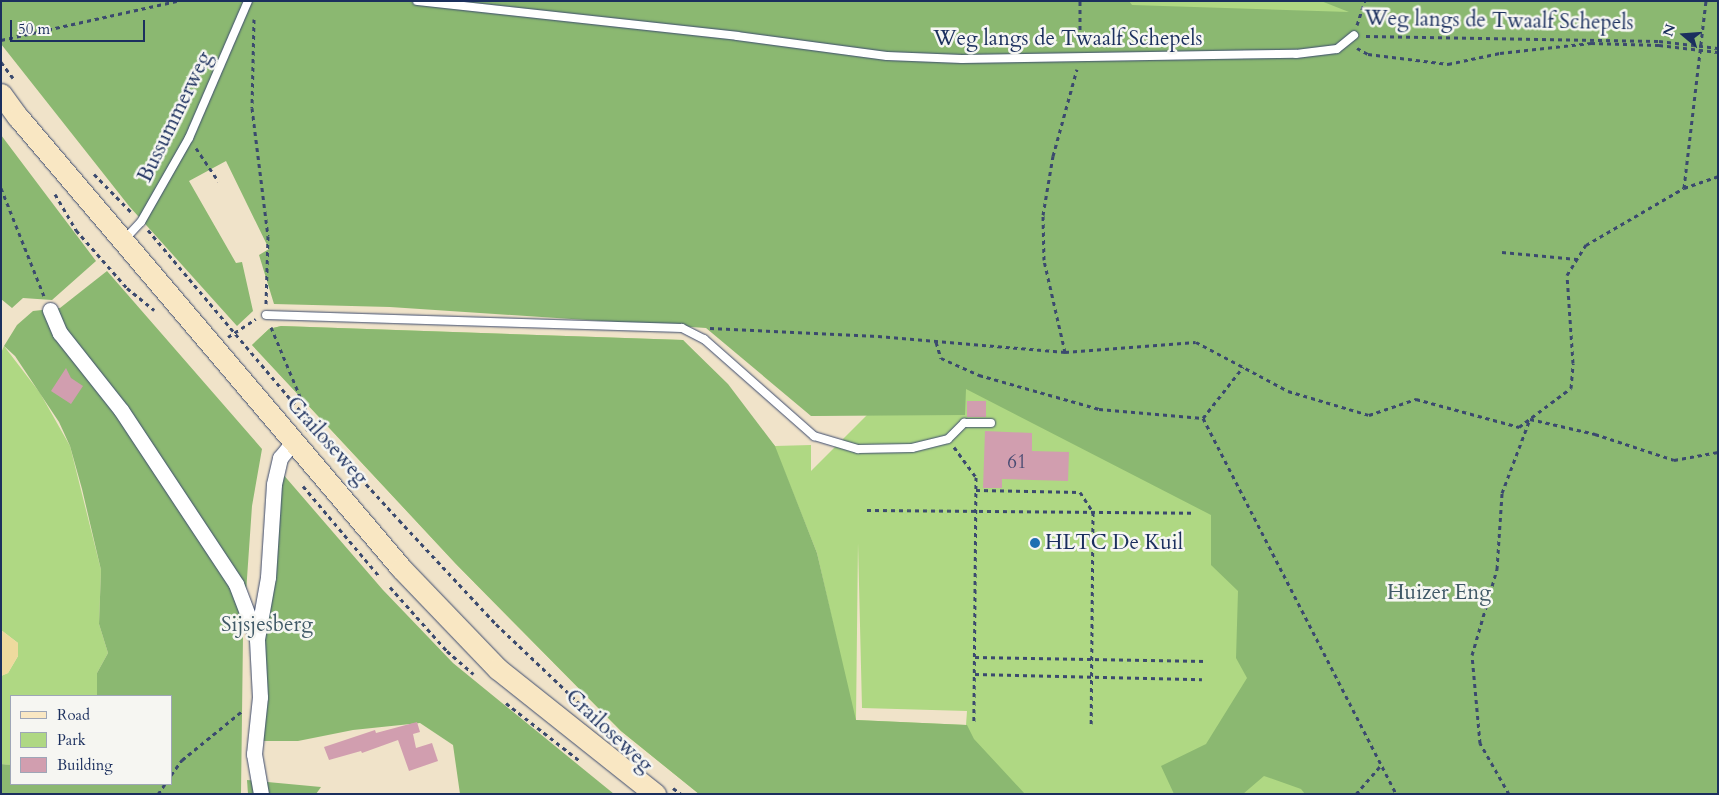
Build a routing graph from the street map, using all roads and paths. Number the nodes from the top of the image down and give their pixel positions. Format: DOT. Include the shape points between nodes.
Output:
graph roads {
  1 [pos="177,1"];
  2 [pos="248,1"];
  3 [pos="417,1"];
  4 [pos="1080,1"];
  5 [pos="1365,1"];
  6 [pos="1706,1"];
  7 [pos="255,11"];
  8 [pos="1354,35"];
  9 [pos="1,40"];
  10 [pos="1345,42"];
  11 [pos="1701,48"];
  12 [pos="1718,48"];
  13 [pos="1718,52"];
  14 [pos="1080,56"];
  15 [pos="1,62"];
  16 [pos="9,89"];
  17 [pos="189,138"];
  18 [pos="87,168"];
  19 [pos="1718,176"];
  20 [pos="218,181"];
  21 [pos="1,188"];
  22 [pos="1684,188"];
  23 [pos="52,189"];
  24 [pos="141,222"];
  25 [pos="122,241"];
  26 [pos="1502,252"];
  27 [pos="1577,259"];
  28 [pos="50,310"];
  29 [pos="159,315"];
  30 [pos="266,315"];
  31 [pos="682,328"];
  32 [pos="235,331"];
  33 [pos="936,342"];
  34 [pos="1065,352"];
  35 [pos="1243,366"];
  36 [pos="1203,418"];
  37 [pos="1530,419"];
  38 [pos="991,423"];
  39 [pos="312,425"];
  40 [pos="948,439"];
  41 [pos="293,442"];
  42 [pos="1718,452"];
  43 [pos="976,490"];
  44 [pos="867,510"];
  45 [pos="976,511"];
  46 [pos="1093,512"];
  47 [pos="1195,513"];
  48 [pos="257,639"];
  49 [pos="975,657"];
  50 [pos="1092,659"];
  51 [pos="1206,661"];
  52 [pos="975,674"];
  53 [pos="1092,677"];
  54 [pos="1202,680"];
  55 [pos="260,697"];
  56 [pos="974,722"];
  57 [pos="1091,724"];
  58 [pos="609,731"];
  59 [pos="1382,765"];
  60 [pos="172,773"];
  61 [pos="660,788"];
  62 [pos="261,794"];
  63 [pos="681,794"];
  64 [pos="1356,794"];
  65 [pos="1396,794"];
  66 [pos="1509,794"];
  1 -- 9 [label="path"];
  2 -- 17 [label="lane, Bussummerweg"];
  3 -- 14 [label="lane, Weg langs de Twaalf Schepels" via="738,36 887,56"];
  4 -- 14 [label="path"];
  5 -- 8 [label="path"];
  6 -- 11 [label="path"];
  7 -- 30 [label="path" via="252,108 268,236"];
  8 -- 10 [label="lane, Weg langs de Twaalf Schepels"];
  8 -- 11 [label="path, Weg langs de Twaalf Schepels" via="1659,41"];
  10 -- 11 [label="path" via="1368,54 1448,64 1500,53 1591,43"];
  10 -- 14 [label="lane, Weg langs de Twaalf Schepels" via="1337,49 1296,54"];
  11 -- 12 [label="path, Weg langs de Twaalf Schepels"];
  11 -- 13 [label="path"];
  11 -- 22 [label="path"];
  14 -- 34 [label="path" via="1053,156 1043,215 1044,260"];
  15 -- 16 [label="path"];
  16 -- 25 [label="main road, Crailoseweg"];
  17 -- 20 [label="path"];
  17 -- 24 [label="lane, Bussummerweg"];
  18 -- 24 [label="path, Crailoseweg"];
  19 -- 22 [label="path"];
  21 -- 28 [label="path"];
  22 -- 27 [label="path" via="1586,245"];
  23 -- 29 [label="path" via="76,230 127,288"];
  24 -- 25 [label="lane, Bussummerweg"];
  24 -- 32 [label="path, Crailoseweg"];
  25 -- 41 [label="main road, Crailoseweg"];
  26 -- 27 [label="path"];
  27 -- 37 [label="path" via="1568,275 1573,363 1570,388"];
  28 -- 48 [label="street" via="60,333 121,410 236,584"];
  30 -- 31 [label="lane"];
  30 -- 32 [label="path"];
  30 -- 39 [label="path"];
  31 -- 33 [label="path" via="878,336"];
  31 -- 40 [label="lane" via="704,339 814,436 858,449 912,448"];
  32 -- 39 [label="path, Crailoseweg"];
  33 -- 34 [label="path"];
  33 -- 36 [label="path" via="941,358 979,375 1090,407"];
  34 -- 35 [label="path" via="1196,342"];
  35 -- 36 [label="path"];
  35 -- 37 [label="path" via="1288,391 1369,416 1416,399 1519,427"];
  36 -- 59 [label="path"];
  37 -- 42 [label="path" via="1595,434 1674,460"];
  37 -- 66 [label="path" via="1502,494 1497,569 1472,654 1480,743"];
  38 -- 40 [label="lane" via="964,423"];
  39 -- 58 [label="path, Crailoseweg" via="496,624"];
  40 -- 43 [label="path" via="976,477"];
  41 -- 48 [label="street" via="280,458 274,484 268,577"];
  41 -- 61 [label="main road, Crailoseweg" via="400,568 498,669"];
  43 -- 45 [label="path"];
  43 -- 46 [label="path" via="1080,492"];
  44 -- 45 [label="path"];
  45 -- 46 [label="path"];
  45 -- 49 [label="path"];
  46 -- 47 [label="path"];
  46 -- 50 [label="path"];
  48 -- 55 [label="street"];
  49 -- 50 [label="path"];
  49 -- 52 [label="path"];
  50 -- 51 [label="path"];
  50 -- 53 [label="path"];
  52 -- 53 [label="path"];
  52 -- 56 [label="path"];
  53 -- 54 [label="path"];
  53 -- 57 [label="path"];
  55 -- 60 [label="path" via="182,760"];
  55 -- 62 [label="street" via="254,754"];
  59 -- 64 [label="path"];
  59 -- 65 [label="path"];
  61 -- 63 [label="path, Crailoseweg"];
}
